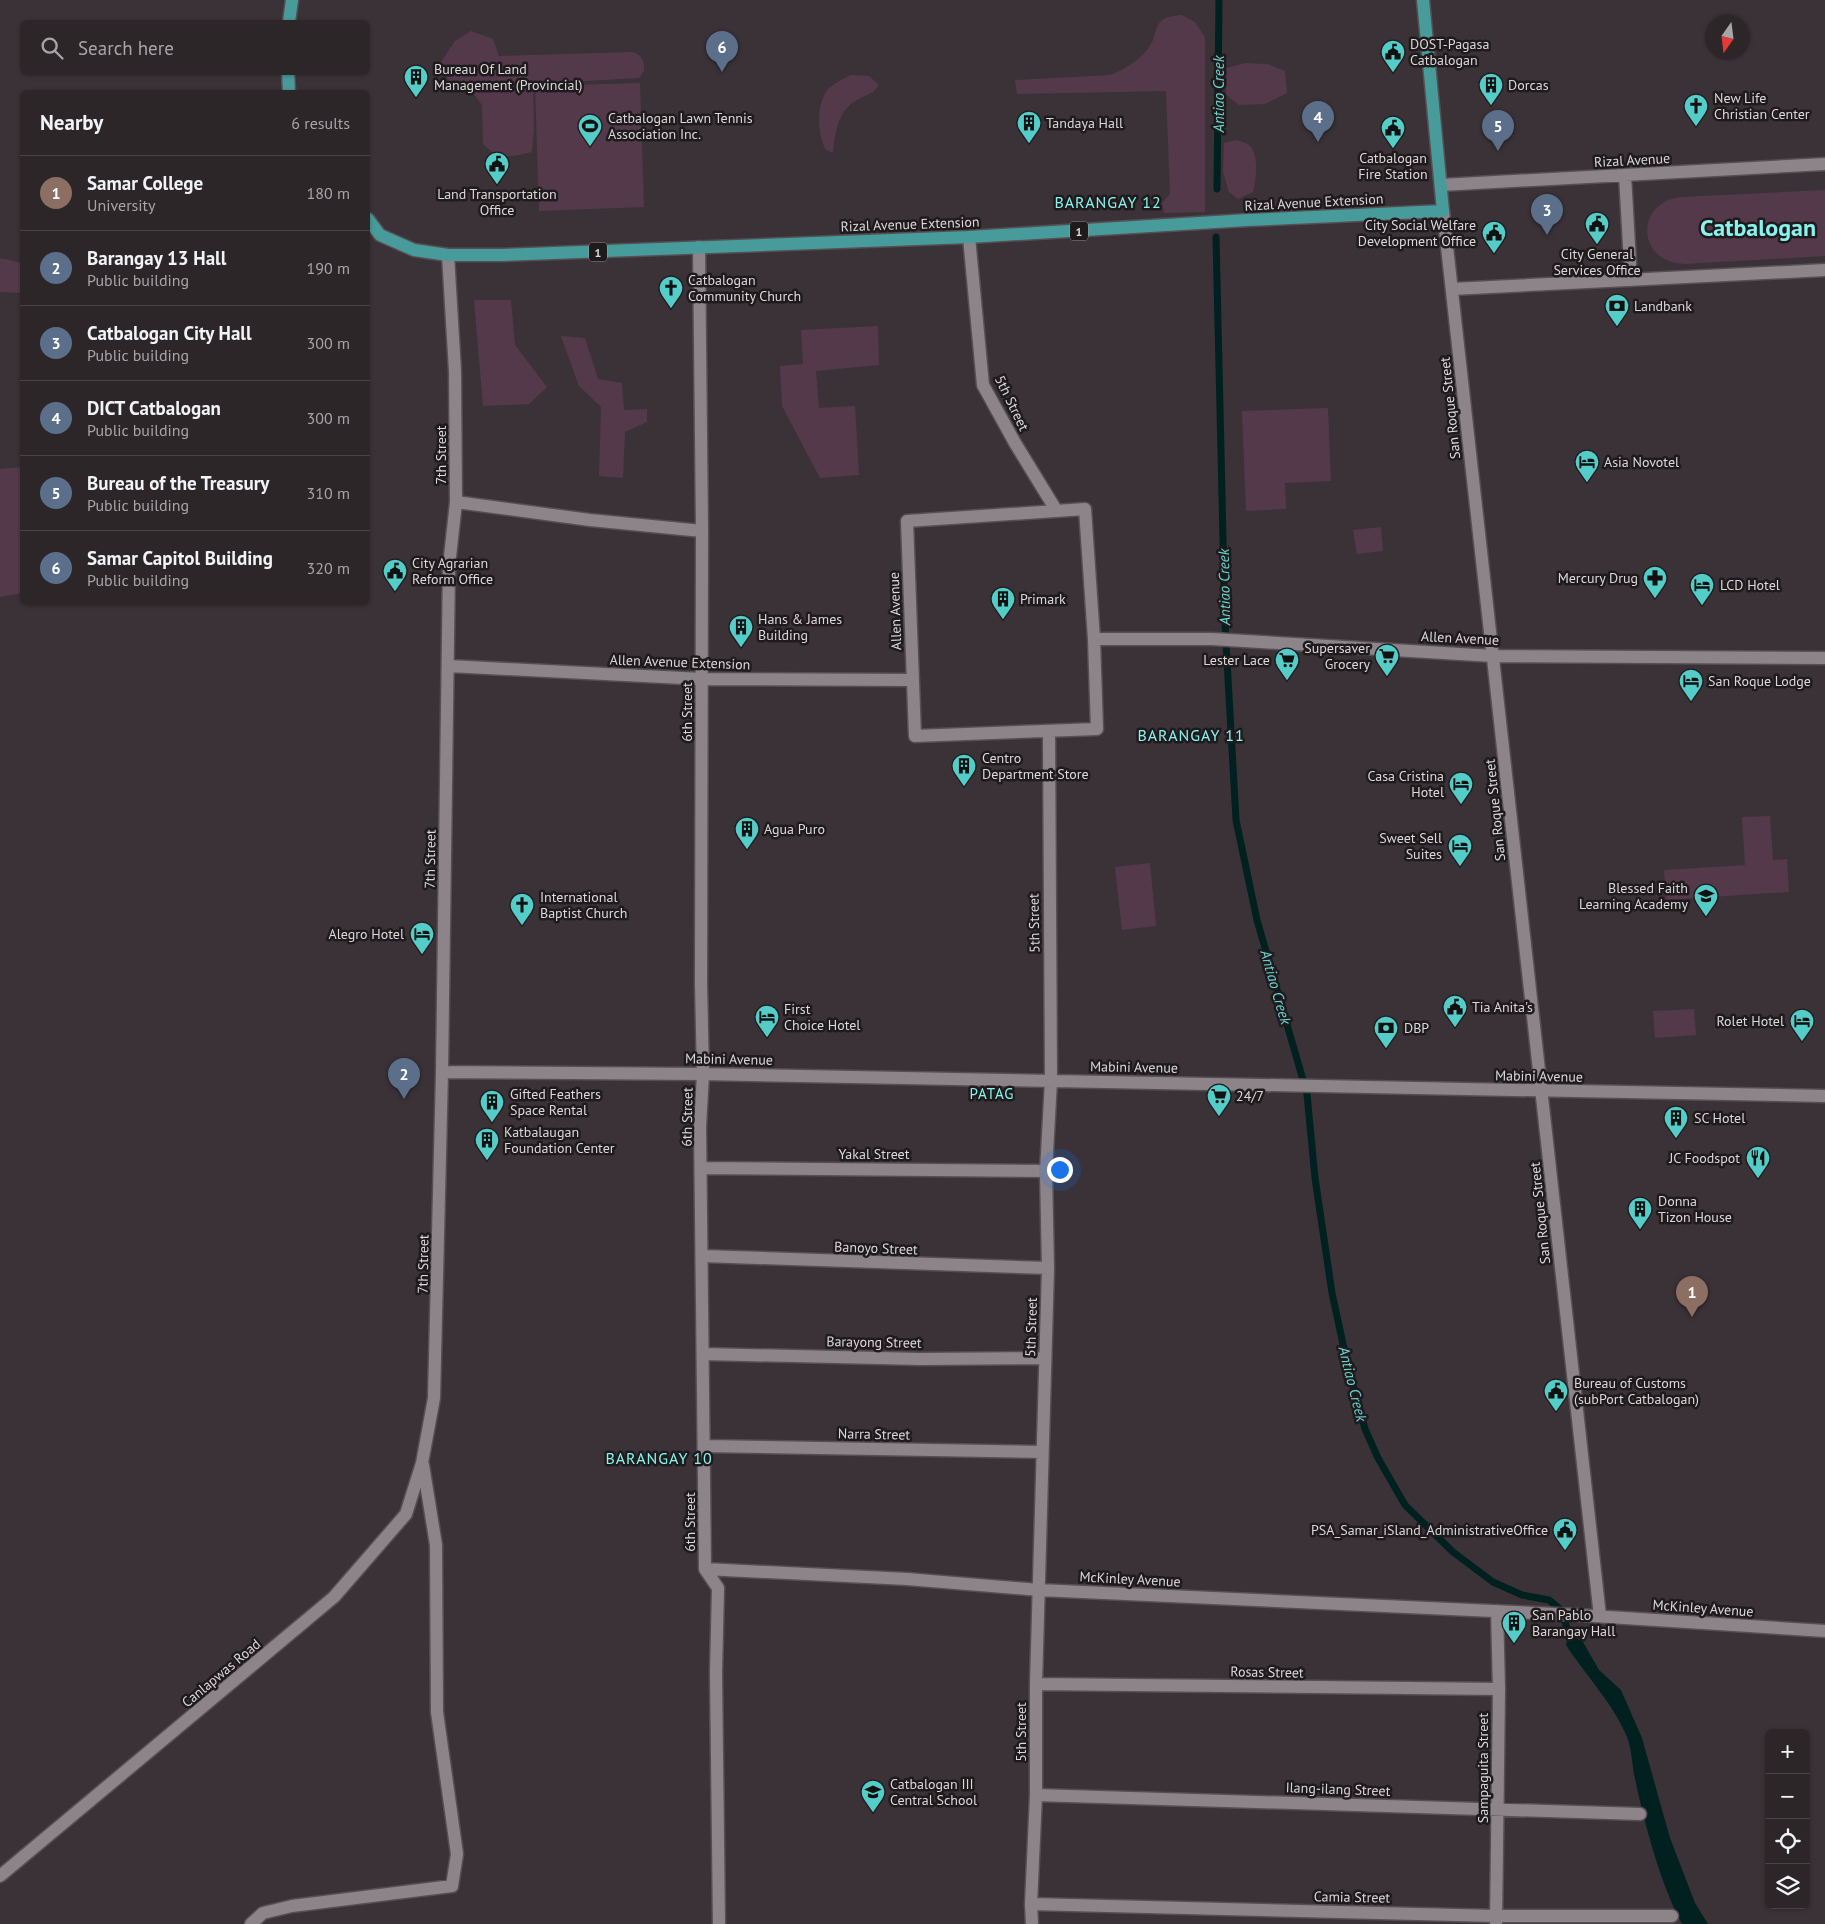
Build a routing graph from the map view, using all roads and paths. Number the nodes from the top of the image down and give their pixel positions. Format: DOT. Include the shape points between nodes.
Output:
graph roads {
  1 [pos="292,0"];
  2 [pos="1422,0"];
  3 [pos="288,20"];
  4 [pos="288,75"];
  5 [pos="289,90"];
  6 [pos="1825,164"];
  7 [pos="1625,175"];
  8 [pos="1441,185"];
  9 [pos="1443,211"];
  10 [pos="370,222"];
  11 [pos="969,238"];
  12 [pos="699,247"];
  13 [pos="448,255"];
  14 [pos="1825,270"];
  15 [pos="1631,280"];
  16 [pos="1452,289"];
  17 [pos="456,502"];
  18 [pos="1056,510"];
  19 [pos="702,531"];
  20 [pos="1094,639"];
  21 [pos="1493,656"];
  22 [pos="1825,658"];
  23 [pos="448,666"];
  24 [pos="702,679"];
  25 [pos="912,680"];
  26 [pos="1049,731"];
  27 [pos="442,1072"];
  28 [pos="703,1074"];
  29 [pos="1051,1081"];
  30 [pos="1541,1091"];
  31 [pos="1825,1096"];
  32 [pos="702,1168"];
  33 [pos="1046,1171"];
  34 [pos="703,1256"];
  35 [pos="1048,1268"];
  36 [pos="704,1354"];
  37 [pos="1044,1358"];
  38 [pos="705,1446"];
  39 [pos="1042,1452"];
  40 [pos="422,1463"];
  41 [pos="705,1569"];
  42 [pos="1038,1590"];
  43 [pos="1497,1611"];
  44 [pos="1600,1616"];
  45 [pos="1825,1631"];
  46 [pos="1036,1684"];
  47 [pos="1499,1689"];
  48 [pos="1036,1795"];
  49 [pos="1498,1809"];
  50 [pos="1640,1814"];
  51 [pos="0,1876"];
  52 [pos="1031,1904"];
  53 [pos="1672,1916"];
  54 [pos="1496,1920"];
  55 [pos="251,1924"];
  56 [pos="719,1924"];
  57 [pos="1032,1924"];
  1 -- 3 [label="main road"];
  2 -- 8 [label="main road, San Roque Street"];
  4 -- 5 [label="main road"];
  6 -- 7 [label="street, Rizal Avenue"];
  7 -- 8 [label="street, Rizal Avenue"];
  7 -- 15 [label="street"];
  8 -- 9 [label="main road, San Roque Street"];
  9 -- 11 [label="main road, Rizal Avenue Extension / 1"];
  9 -- 16 [label="street, San Roque Street"];
  10 -- 13 [label="main road, Rizal Avenue Extension / 1" via="380,235 414,250"];
  11 -- 12 [label="main road, Rizal Avenue Extension / 1"];
  11 -- 18 [label="street, 5th Street" via="983,385"];
  12 -- 13 [label="main road, Rizal Avenue Extension / 1" via="502,256"];
  12 -- 19 [label="street, 6th Street"];
  13 -- 17 [label="street, 7th Street" via="455,370"];
  14 -- 15 [label="street"];
  15 -- 16 [label="street"];
  16 -- 21 [label="street, San Roque Street"];
  17 -- 19 [label="street"];
  17 -- 23 [label="street, 7th Street" via="449,566"];
  18 -- 20 [label="street, Allen Avenue" via="1085,508"];
  18 -- 25 [label="street, Allen Avenue" via="907,521"];
  19 -- 24 [label="street, 6th Street"];
  20 -- 21 [label="street, Allen Avenue" via="1212,639"];
  20 -- 26 [label="street, Allen Avenue" via="1097,729"];
  21 -- 22 [label="street, Allen Avenue"];
  21 -- 30 [label="street, San Roque Street"];
  23 -- 24 [label="street, Allen Avenue Extension"];
  23 -- 27 [label="street, 7th Street"];
  24 -- 25 [label="street, Allen Avenue Extension"];
  24 -- 28 [label="street, 6th Street"];
  25 -- 26 [label="street, Allen Avenue" via="914,736"];
  26 -- 29 [label="street, 5th Street"];
  27 -- 28 [label="street, Mabini Avenue"];
  27 -- 40 [label="street, 7th Street" via="434,1398"];
  28 -- 29 [label="street, Mabini Avenue"];
  28 -- 32 [label="street, 6th Street"];
  29 -- 30 [label="street, Mabini Avenue"];
  29 -- 33 [label="street, 5th Street"];
  30 -- 31 [label="street, Mabini Avenue"];
  30 -- 44 [label="street, San Roque Street"];
  32 -- 33 [label="street, Yakal Street"];
  32 -- 34 [label="street, 6th Street"];
  33 -- 35 [label="street, 5th Street"];
  34 -- 35 [label="street, Banoyo Street"];
  34 -- 36 [label="street, 6th Street"];
  35 -- 37 [label="street, 5th Street"];
  36 -- 37 [label="street, Barayong Street"];
  36 -- 38 [label="street, 6th Street"];
  37 -- 39 [label="street, 5th Street"];
  38 -- 39 [label="street, Narra Street"];
  38 -- 41 [label="street, 6th Street"];
  39 -- 42 [label="street, 5th Street"];
  40 -- 51 [label="street, Canlapwas Road" via="406,1514 334,1597"];
  40 -- 55 [label="street" via="436,1550 437,1712 457,1854 452,1886 292,1906 263,1913"];
  41 -- 42 [label="street, McKinley Avenue" via="907,1579"];
  41 -- 56 [label="street, 6th Street" via="718,1588"];
  42 -- 43 [label="street, McKinley Avenue"];
  42 -- 46 [label="street, 5th Street"];
  43 -- 44 [label="street, McKinley Avenue"];
  43 -- 47 [label="street, Sampaguita Street"];
  44 -- 45 [label="street, McKinley Avenue"];
  46 -- 47 [label="street, Rosas Street"];
  46 -- 48 [label="street, 5th Street"];
  47 -- 49 [label="street, Sampaguita Street"];
  48 -- 49 [label="street, Ilang-ilang Street"];
  48 -- 52 [label="street, 5th Street"];
  49 -- 50 [label="street, Ilang-ilang Street"];
  49 -- 54 [label="street, Sampaguita Street"];
  52 -- 54 [label="street, Camia Street"];
  52 -- 57 [label="street, 5th Street"];
  53 -- 54 [label="street, Camia Street"];
}
